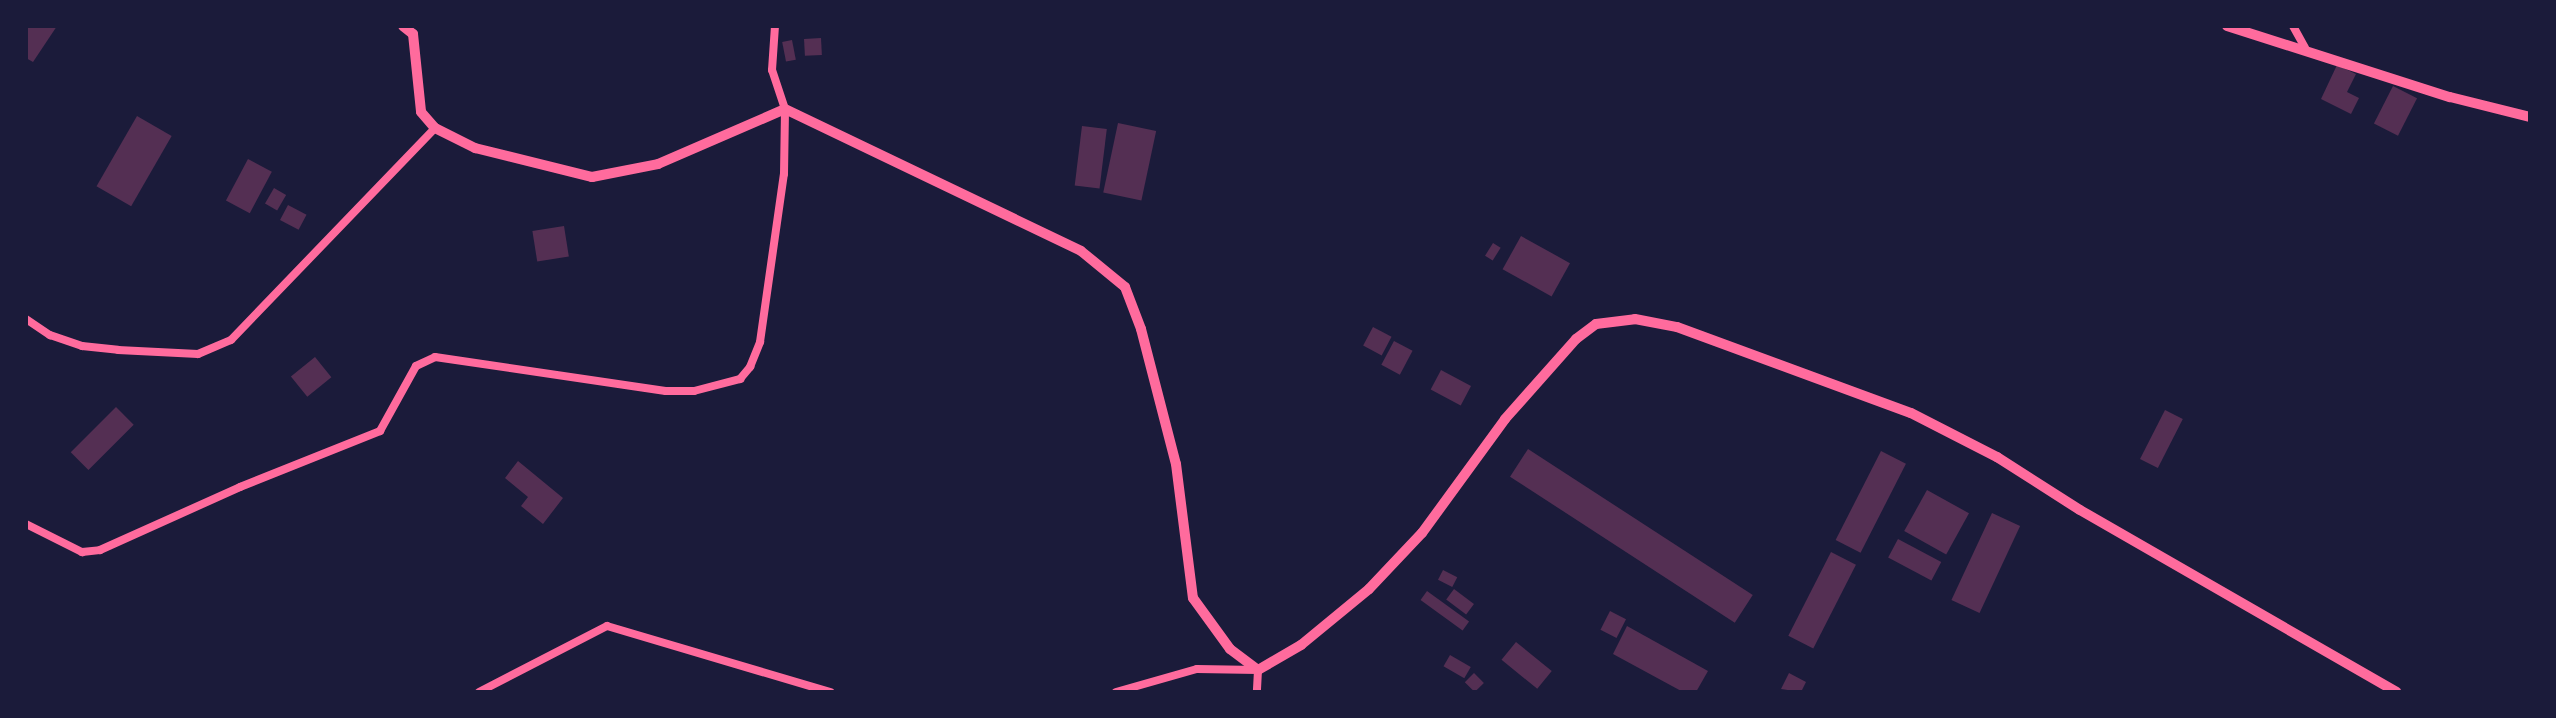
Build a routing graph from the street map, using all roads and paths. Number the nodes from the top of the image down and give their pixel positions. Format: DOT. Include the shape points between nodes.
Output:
graph roads {
  1 [pos="403,26"];
  2 [pos="775,26"];
  3 [pos="2227,26"];
  4 [pos="2293,26"];
  5 [pos="2305,48"];
  6 [pos="785,109"];
  7 [pos="2530,117"];
  8 [pos="435,128"];
  9 [pos="26,319"];
  10 [pos="26,524"];
  11 [pos="1258,670"];
  12 [pos="479,692"];
  13 [pos="830,692"];
  14 [pos="1116,692"];
  15 [pos="1257,692"];
  16 [pos="2396,692"];
  1 -- 8 [label="street" via="413,34 421,112"];
  2 -- 6 [label="street" via="772,70"];
  3 -- 5 [label="street"];
  4 -- 5 [label="street"];
  5 -- 7 [label="street" via="2450,97"];
  6 -- 8 [label="street" via="658,164 592,177 475,148"];
  6 -- 10 [label="street" via="784,174 760,342 740,379 694,391 666,391 435,357 416,366 380,431 100,550 82,552"];
  6 -- 11 [label="street" via="1081,251 1125,287 1176,464 1193,598 1230,649"];
  8 -- 9 [label="street" via="231,340 198,354 106,349 50,335"];
  11 -- 14 [label="street" via="1197,669"];
  11 -- 15 [label="street"];
  11 -- 16 [label="street" via="1301,645 1369,589 1422,533 1505,419 1576,339 1596,324 1635,319 1677,327 1911,413 1997,457"];
  12 -- 13 [label="street" via="607,626"];
}
